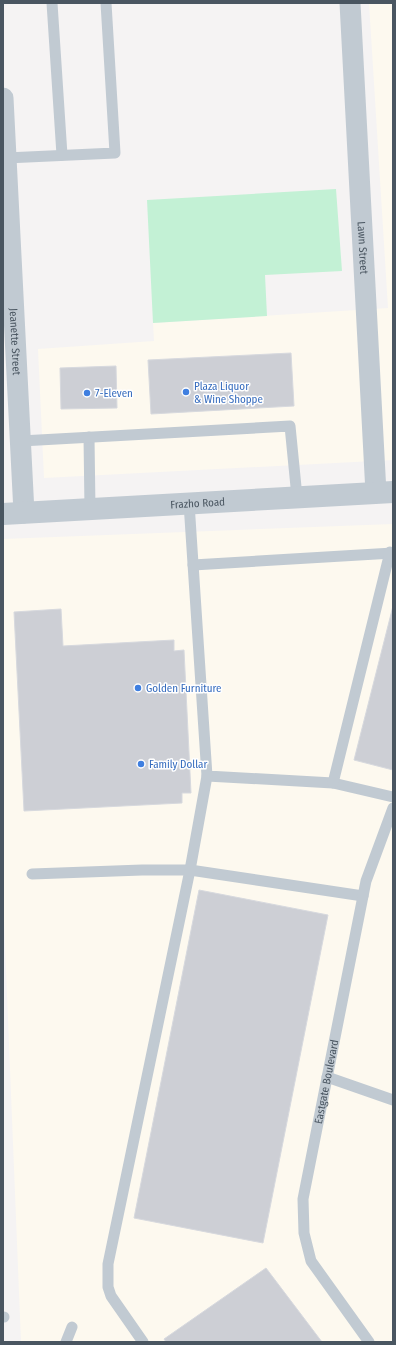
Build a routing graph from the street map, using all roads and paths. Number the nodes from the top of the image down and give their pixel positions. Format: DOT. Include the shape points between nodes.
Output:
graph roads {
  1 [pos="52,3"];
  2 [pos="106,3"];
  3 [pos="350,3"];
  4 [pos="3,98"];
  5 [pos="62,156"];
  6 [pos="6,158"];
  7 [pos="89,437"];
  8 [pos="21,441"];
  9 [pos="384,492"];
  10 [pos="297,497"];
  11 [pos="189,503"];
  12 [pos="90,509"];
  13 [pos="14,513"];
  14 [pos="391,552"];
  15 [pos="193,565"];
  16 [pos="207,776"];
  17 [pos="333,783"];
  18 [pos="393,797"];
  19 [pos="393,808"];
  20 [pos="190,870"];
  21 [pos="32,874"];
  22 [pos="363,896"];
  23 [pos="327,1077"];
  24 [pos="393,1100"];
  25 [pos="72,1327"];
  26 [pos="66,1342"];
  27 [pos="143,1342"];
  28 [pos="369,1342"];
  1 -- 5 [label="lane"];
  2 -- 5 [label="lane" via="115,153"];
  3 -- 9 [label="street, Lawn Street"];
  4 -- 6 [label="street, Jeanette Street"];
  5 -- 6 [label="lane"];
  6 -- 8 [label="street, Jeanette Street"];
  7 -- 8 [label="lane"];
  7 -- 10 [label="lane" via="290,426"];
  7 -- 12 [label="lane"];
  8 -- 13 [label="street, Jeanette Street"];
  9 -- 10 [label="street, Frazho Road"];
  10 -- 11 [label="street, Frazho Road"];
  11 -- 12 [label="street, Frazho Road"];
  11 -- 15 [label="lane"];
  12 -- 13 [label="street, Frazho Road"];
  14 -- 15 [label="lane"];
  14 -- 17 [label="lane"];
  15 -- 16 [label="lane"];
  16 -- 17 [label="lane"];
  16 -- 20 [label="lane"];
  17 -- 18 [label="lane"];
  19 -- 22 [label="lane, Eastgate Boulevard" via="366,881"];
  20 -- 21 [label="lane"];
  20 -- 22 [label="lane"];
  20 -- 27 [label="lane" via="108,1264 108,1287 111,1296"];
  22 -- 23 [label="lane, Eastgate Boulevard"];
  23 -- 24 [label="lane"];
  23 -- 28 [label="lane, Eastgate Boulevard" via="303,1199 304,1233 311,1261"];
  25 -- 26 [label="lane"];
}
